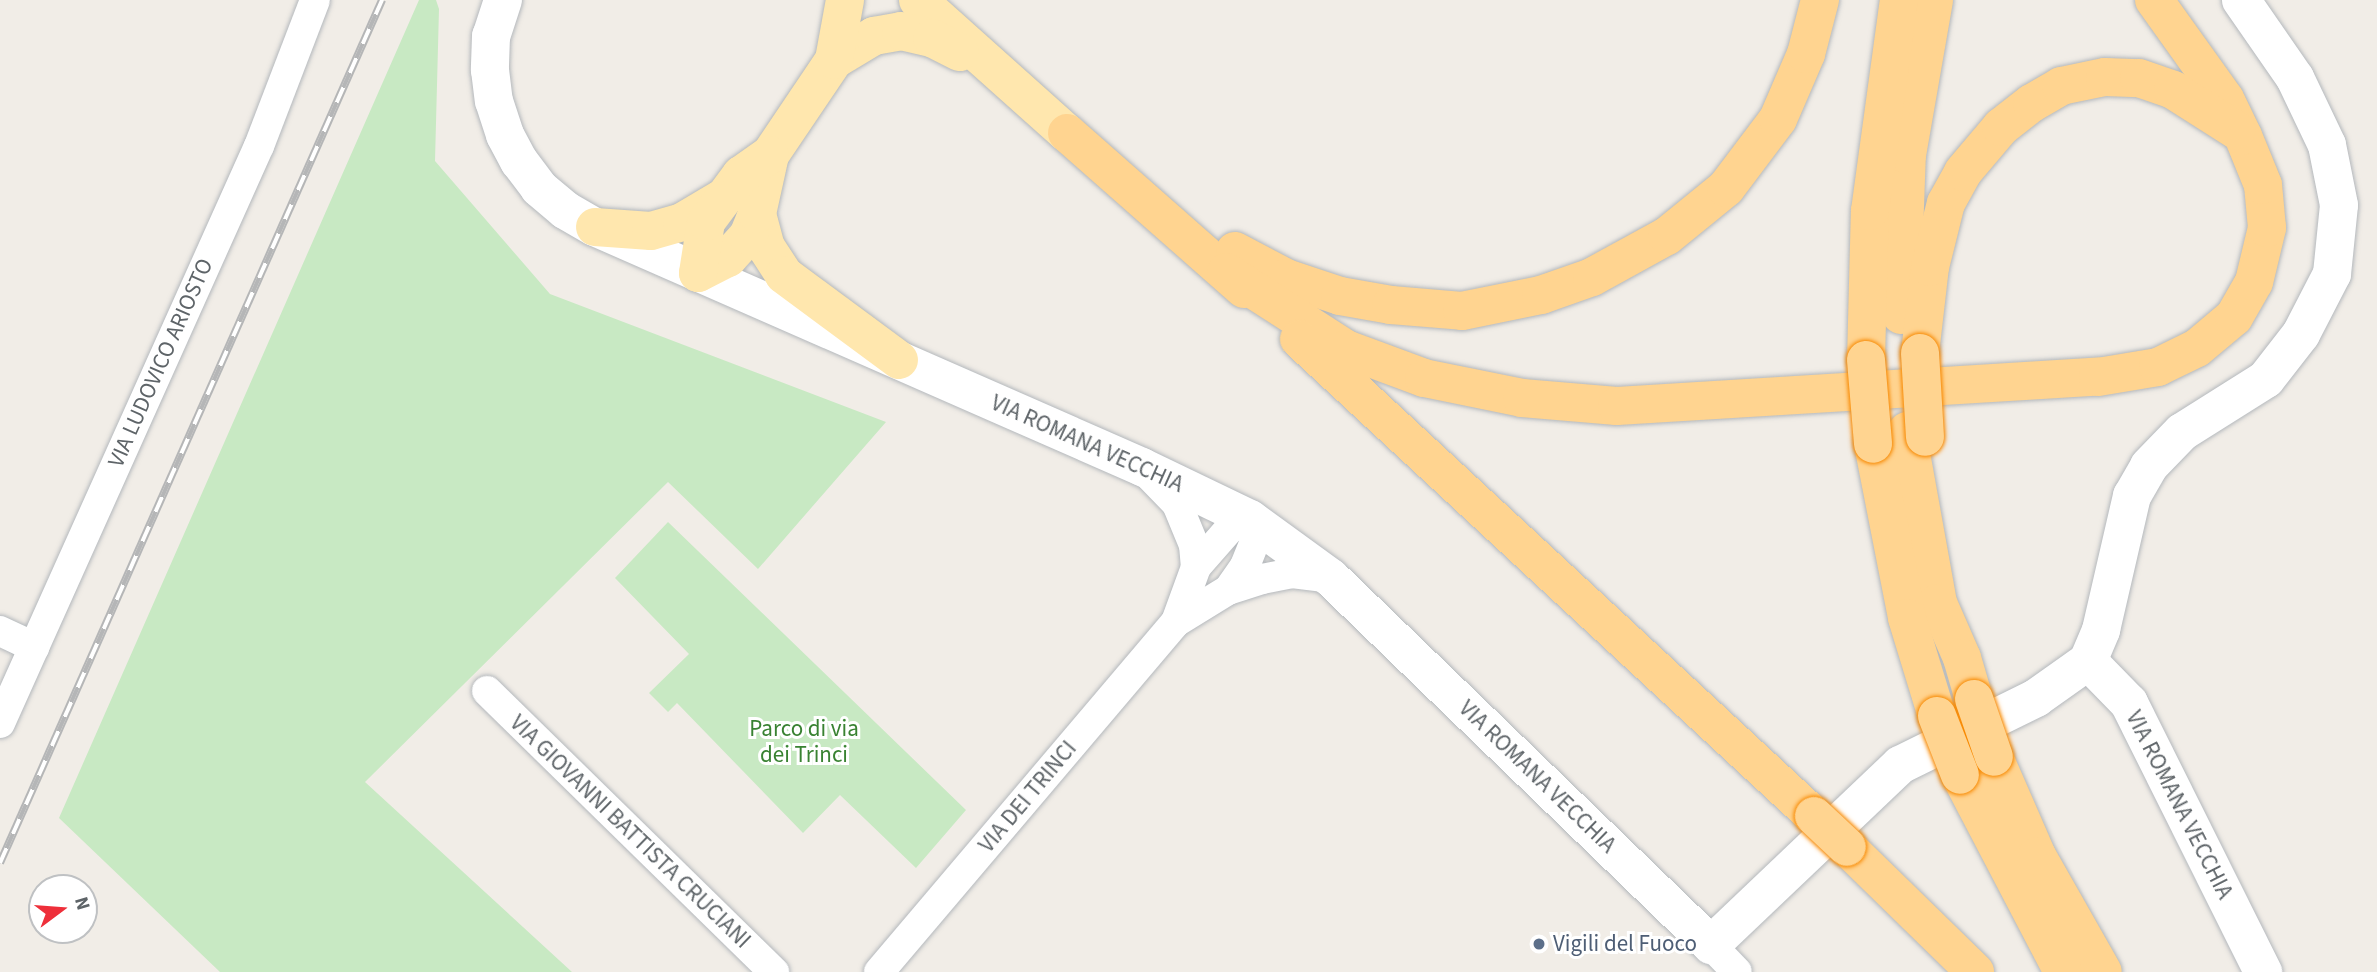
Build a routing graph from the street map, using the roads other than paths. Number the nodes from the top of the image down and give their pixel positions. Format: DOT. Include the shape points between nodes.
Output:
graph roads {
  1 [pos="315,0"];
  2 [pos="503,0"];
  3 [pos="845,0"];
  4 [pos="918,0"];
  5 [pos="953,0"];
  6 [pos="1820,0"];
  7 [pos="1899,0"];
  8 [pos="1934,0"];
  9 [pos="2154,0"];
  10 [pos="2242,0"];
  11 [pos="834,60"];
  12 [pos="996,68"];
  13 [pos="1067,133"];
  14 [pos="2243,136"];
  15 [pos="770,155"];
  16 [pos="722,199"];
  17 [pos="757,214"];
  18 [pos="595,228"];
  19 [pos="1226,272"];
  20 [pos="698,273"];
  21 [pos="1895,356"];
  22 [pos="899,360"];
  23 [pos="1901,437"];
  24 [pos="1142,467"];
  25 [pos="1250,519"];
  26 [pos="1196,567"];
  27 [pos="1331,578"];
  28 [pos="1228,590"];
  29 [pos="1176,622"];
  30 [pos="0,631"];
  31 [pos="34,647"];
  32 [pos="2088,661"];
  33 [pos="486,691"];
  34 [pos="0,723"];
  35 [pos="1711,945"];
  36 [pos="774,972"];
  37 [pos="878,972"];
  38 [pos="1737,972"];
  39 [pos="1975,972"];
  40 [pos="2063,972"];
  41 [pos="2103,972"];
  42 [pos="2263,972"];
  1 -- 31 [label="street, VIA LUDOVICO ARIOSTO" via="259,146"];
  2 -- 18 [label="street, VIA ROMANA VECCHIA" via="491,36 490,71 505,135 539,188"];
  3 -- 11 [label="main road"];
  4 -- 12 [label="main road"];
  5 -- 12 [label="main road"];
  6 -- 13 [label="highway" via="1806,54 1778,119 1726,188 1667,236 1592,277 1541,295 1462,311 1340,296 1286,278 1238,254"];
  7 -- 21 [label="highway" via="1870,211"];
  8 -- 21 [label="highway" via="1907,155"];
  9 -- 14 [label="highway" via="2225,99"];
  10 -- 32 [label="street" via="2295,78 2327,145 2339,205 2332,274 2301,334 2266,379 2182,432 2149,466 2132,496 2101,629"];
  11 -- 12 [label="main road" via="874,36 901,30 932,38"];
  11 -- 15 [label="main road"];
  12 -- 13 [label="main road"];
  13 -- 19 [label="highway"];
  14 -- 19 [label="highway" via="2263,185 2267,228 2254,282 2234,317 2197,348 2158,367 2098,377 1617,406 1522,398 1424,378 1346,349"];
  14 -- 21 [label="highway" via="2173,90 2139,78 2105,77 2061,86 2032,103 1994,136 1963,172 1946,203 1930,267"];
  15 -- 16 [label="main road" via="741,176"];
  15 -- 17 [label="main road"];
  16 -- 18 [label="main road" via="682,222 651,231"];
  16 -- 20 [label="main road" via="706,222"];
  17 -- 20 [label="main road" via="748,236 728,258"];
  17 -- 22 [label="main road" via="766,247 784,275"];
  18 -- 20 [label="street, VIA ROMANA VECCHIA"];
  19 -- 39 [label="highway, bridge" via="1814,816"];
  20 -- 22 [label="street, VIA ROMANA VECCHIA"];
  21 -- 23 [label="highway, bridge"];
  21 -- 23 [label="highway, bridge"];
  22 -- 24 [label="street, VIA ROMANA VECCHIA"];
  23 -- 40 [label="highway, bridge" via="1907,618 1960,775"];
  23 -- 41 [label="highway, bridge" via="1938,603 1962,658 1994,757 2037,856"];
  24 -- 25 [label="street, VIA ROMANA VECCHIA"];
  24 -- 26 [label="street" via="1178,504 1194,545"];
  25 -- 26 [label="street, VIA DEI TRINCI" via="1230,528"];
  25 -- 27 [label="street, VIA ROMANA VECCHIA"];
  25 -- 28 [label="street, VIA DEI TRINCI" via="1255,541"];
  26 -- 29 [label="street, VIA DEI TRINCI"];
  27 -- 28 [label="street, VIA DEI TRINCI" via="1292,573"];
  27 -- 35 [label="street, VIA ROMANA VECCHIA"];
  28 -- 29 [label="street, VIA DEI TRINCI"];
  29 -- 37 [label="street, VIA DEI TRINCI"];
  30 -- 31 [label="street"];
  31 -- 34 [label="street, VIA LUDOVICO ARIOSTO"];
  32 -- 35 [label="street" via="2036,698 1900,765"];
  32 -- 42 [label="street, VIA ROMANA VECCHIA" via="2129,704"];
  33 -- 36 [label="street, VIA GIOVANNI BATTISTA CRUCIANI"];
  35 -- 38 [label="street, VIA ROMANA VECCHIA"];
}
